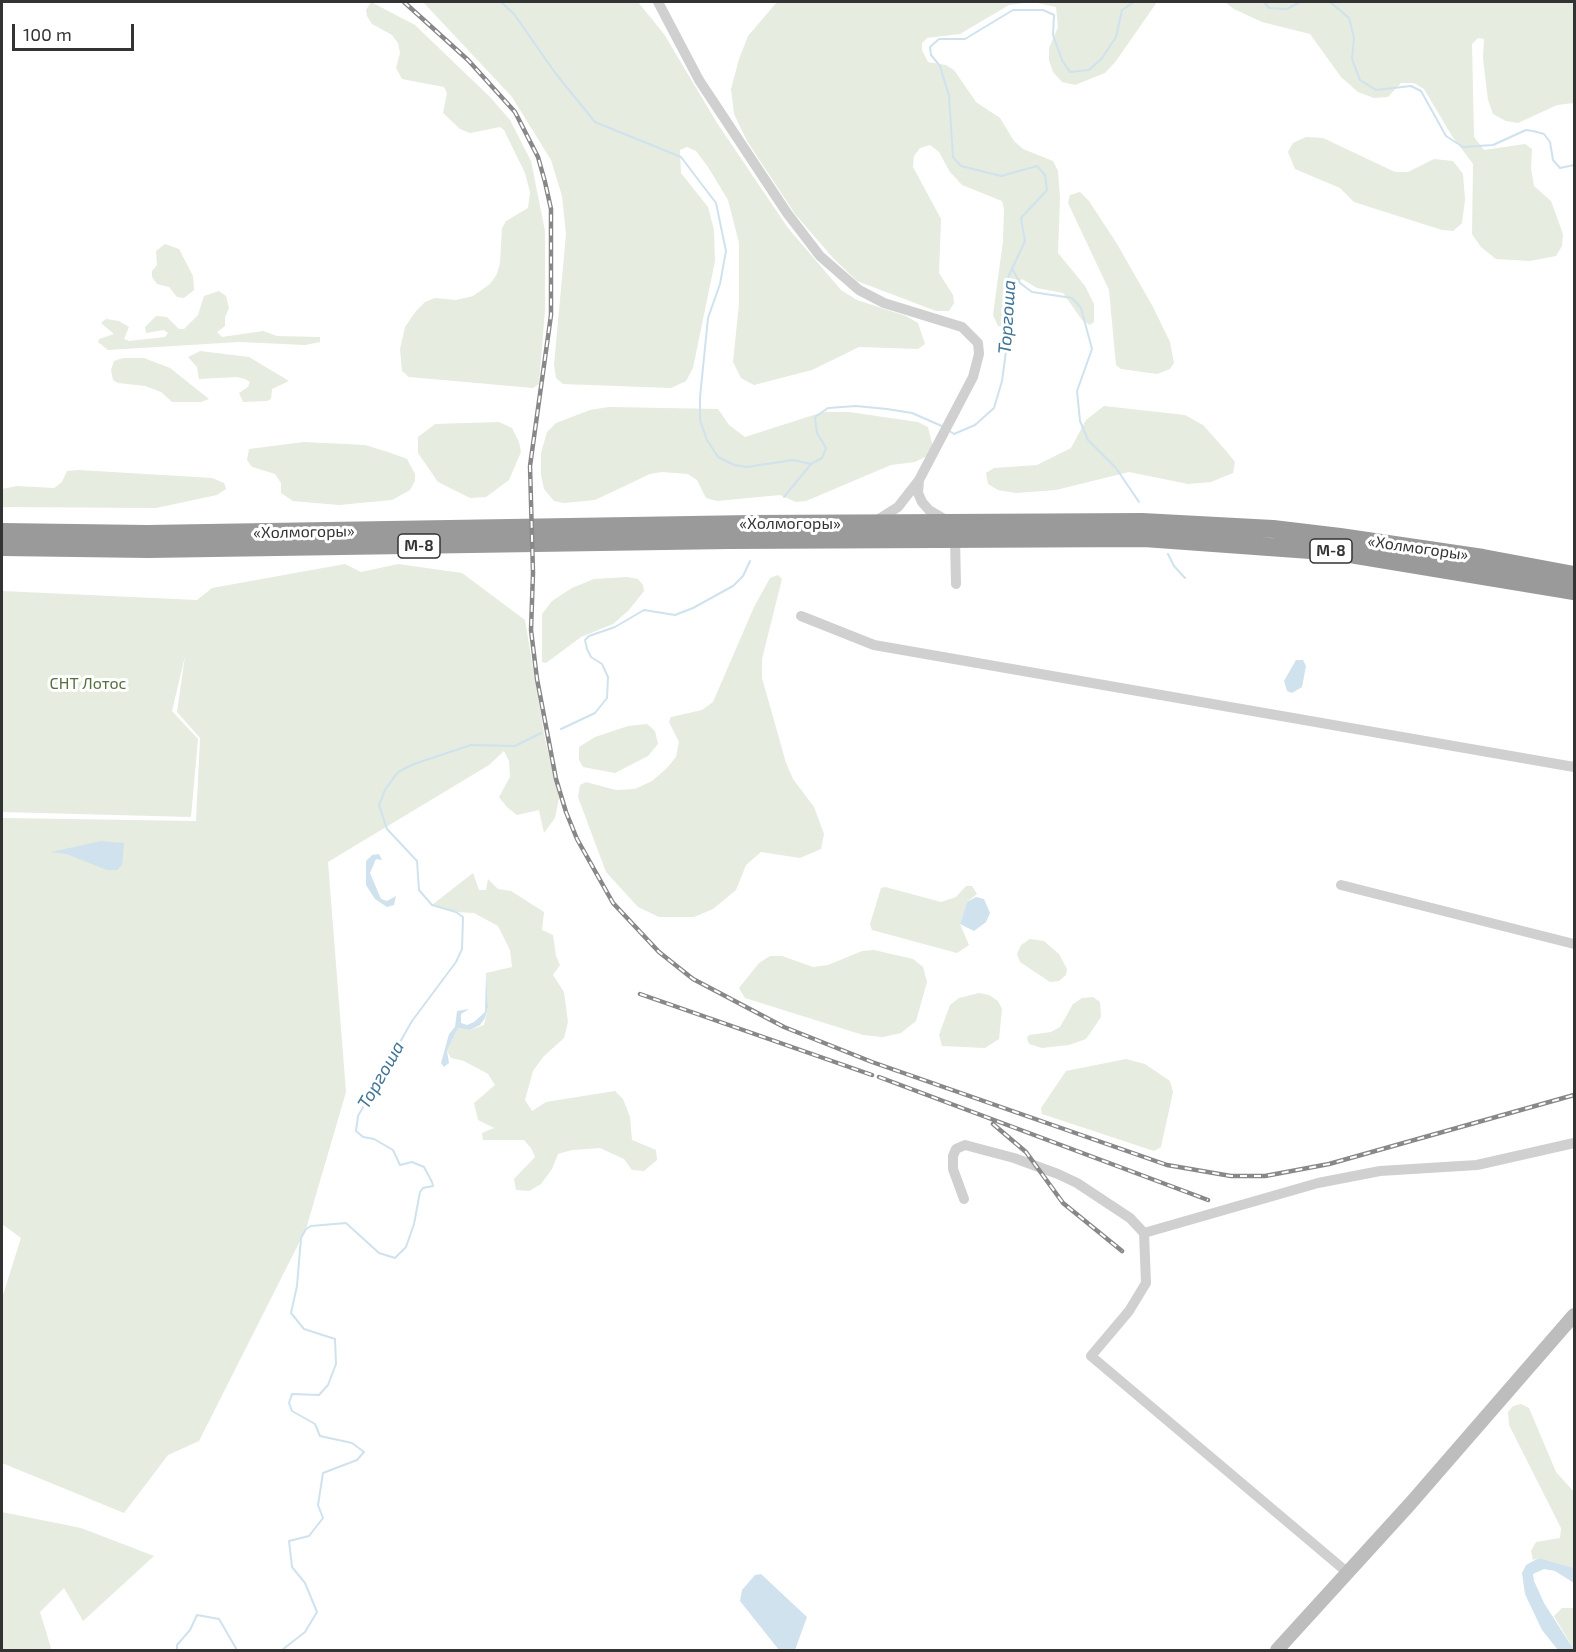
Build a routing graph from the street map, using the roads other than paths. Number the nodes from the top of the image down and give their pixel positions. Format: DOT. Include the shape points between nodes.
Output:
graph roads {
  1 [pos="658,2"];
  2 [pos="919,480"];
  3 [pos="867,523"];
  4 [pos="954,530"];
  5 [pos="2,532"];
  6 [pos="2,547"];
  7 [pos="1575,575"];
  8 [pos="956,585"];
  9 [pos="1575,591"];
  10 [pos="801,616"];
  11 [pos="1575,767"];
  12 [pos="1341,885"];
  13 [pos="1575,944"];
  14 [pos="1575,1143"];
  15 [pos="964,1199"];
  16 [pos="1144,1233"];
  17 [pos="1575,1316"];
  18 [pos="1348,1573"];
  19 [pos="1277,1650"];
  1 -- 2 [label="street" via="699,80 820,256 859,290 884,303 962,327 978,343 973,377"];
  2 -- 3 [label="street" via="892,513"];
  2 -- 4 [label="street" via="922,501"];
  3 -- 4 [label="highway, «Холмогоры» / М-8"];
  3 -- 5 [label="highway, «Холмогоры» / М-8" via="147,534"];
  4 -- 6 [label="highway, «Холмогоры» / М-8" via="922,538 148,549"];
  4 -- 7 [label="highway, «Холмогоры» / М-8" via="1131,522 1273,529 1439,551"];
  4 -- 8 [label="street"];
  4 -- 9 [label="highway, «Холмогоры» / М-8" via="983,538 1144,538 1271,545 1417,564"];
  10 -- 11 [label="street" via="874,645"];
  12 -- 13 [label="street"];
  14 -- 16 [label="street" via="1477,1165 1380,1171 1318,1183"];
  15 -- 16 [label="street" via="953,1169 953,1156 956,1149 965,1145 1014,1158 1077,1183 1118,1208"];
  16 -- 18 [label="street" via="1146,1283 1130,1311 1092,1356"];
  17 -- 18 [label="street"];
  18 -- 19 [label="street"];
}
